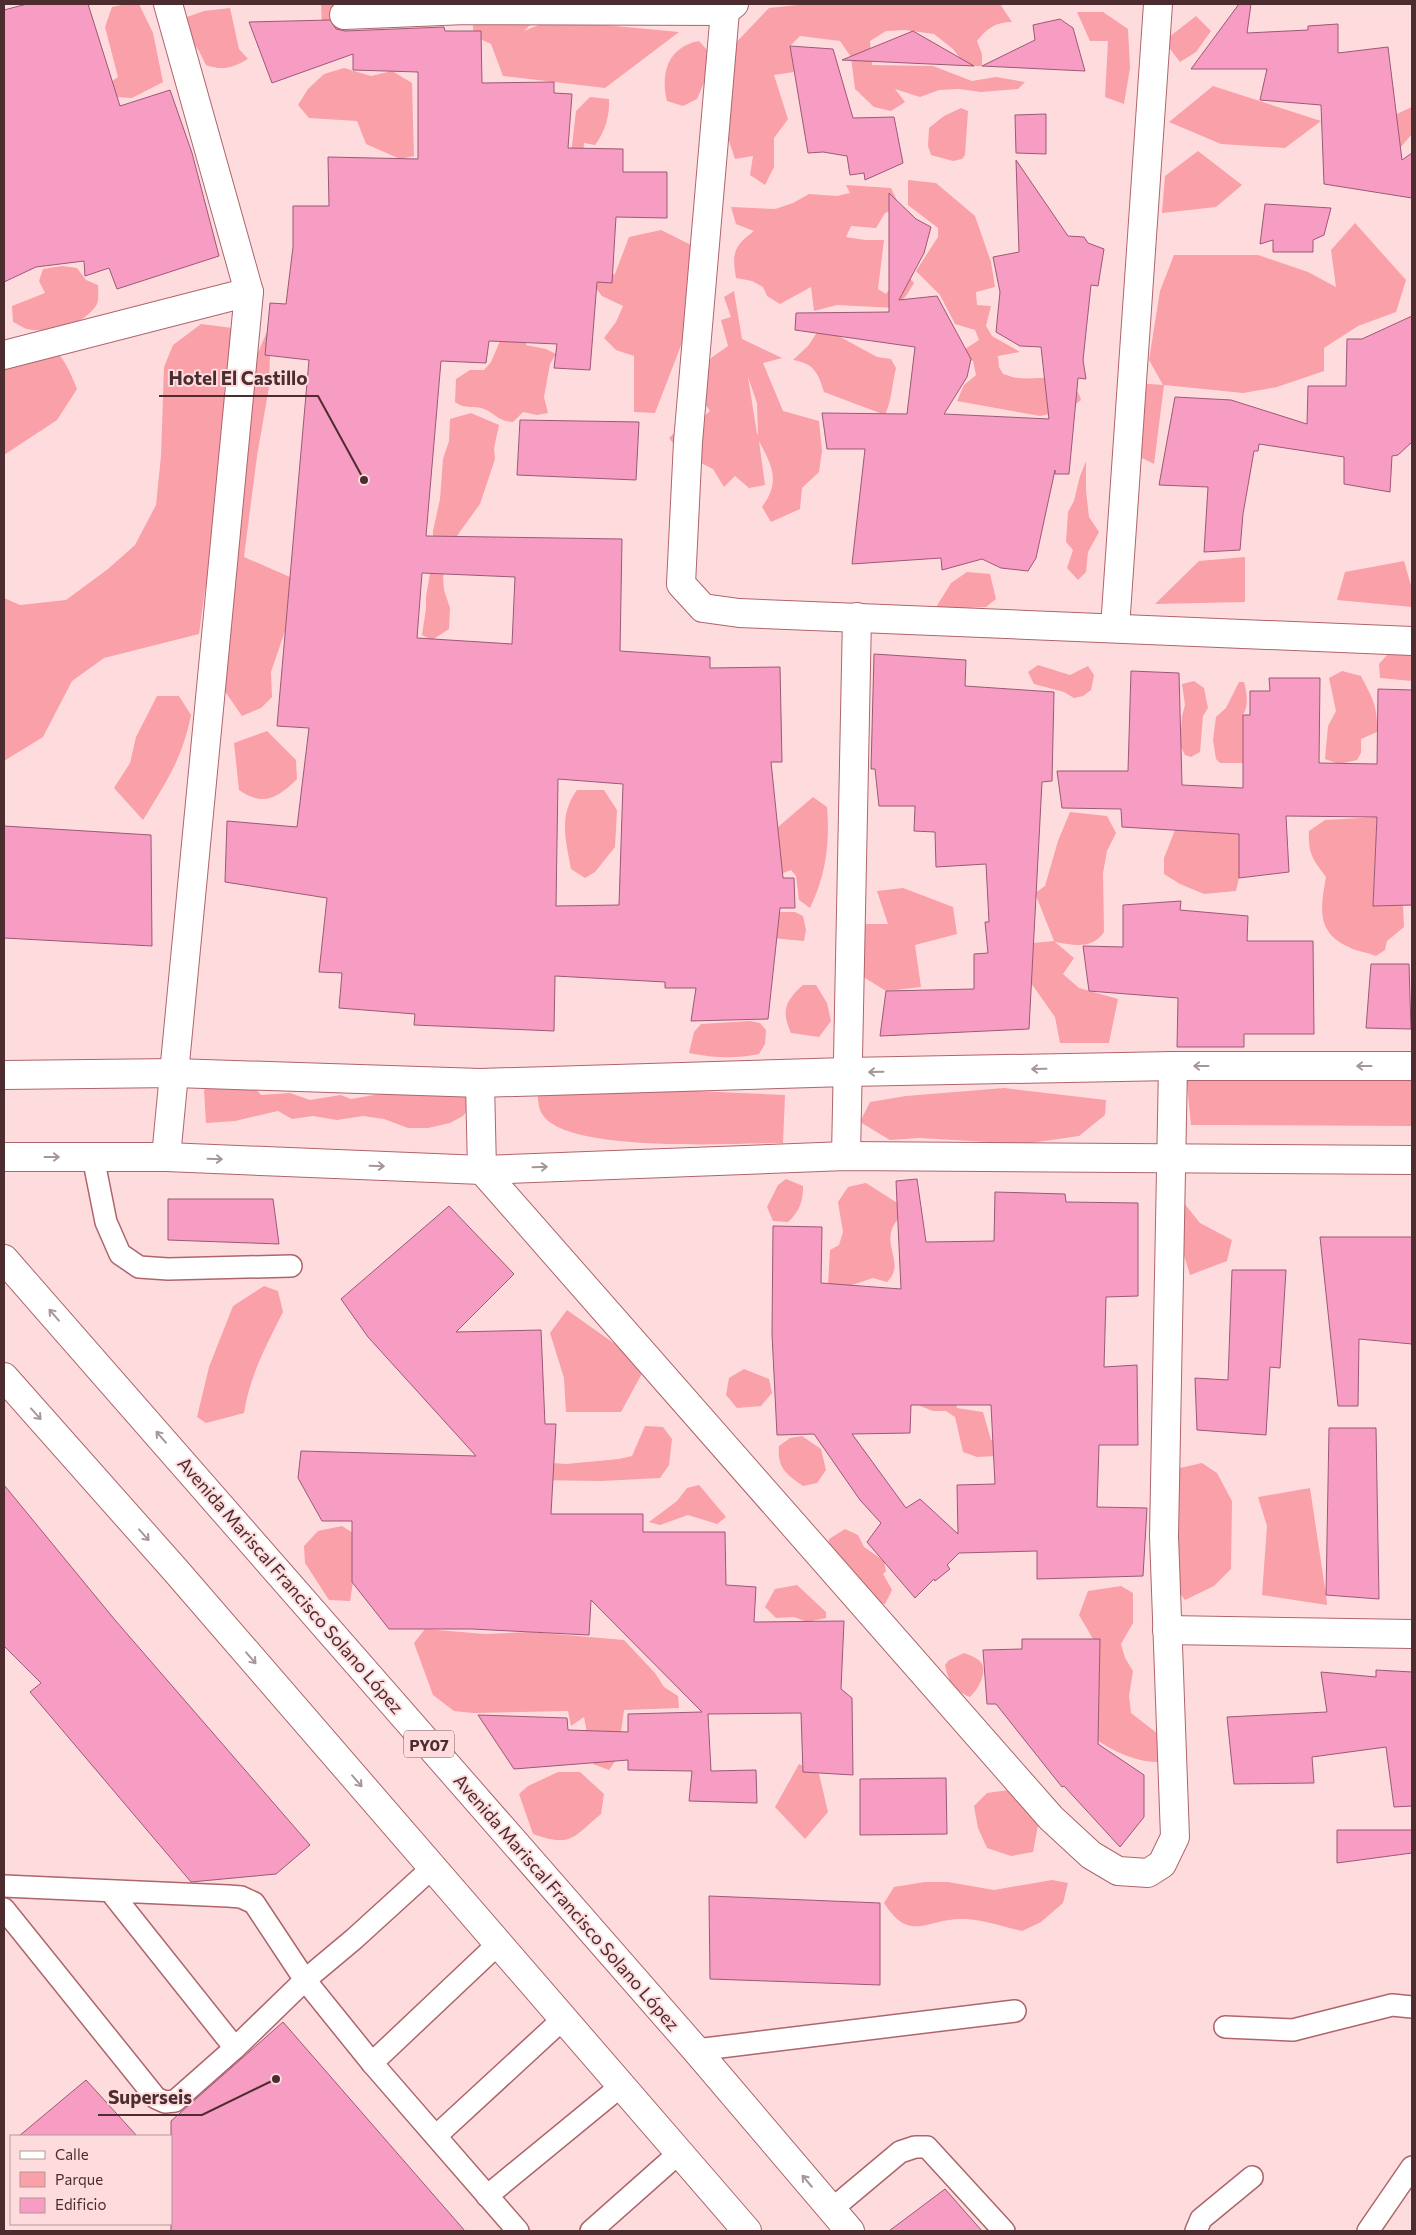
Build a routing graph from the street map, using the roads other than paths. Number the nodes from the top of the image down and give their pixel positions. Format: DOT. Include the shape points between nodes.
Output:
graph roads {
  1 [pos="168,4"];
  2 [pos="1158,4"];
  3 [pos="729,7"];
  4 [pos="344,16"];
  5 [pos="249,292"];
  6 [pos="4,355"];
  7 [pos="857,617"];
  8 [pos="1115,628"];
  9 [pos="1412,641"];
  10 [pos="1172,1066"];
  11 [pos="1412,1066"];
  12 [pos="847,1072"];
  13 [pos="175,1073"];
  14 [pos="4,1075"];
  15 [pos="480,1083"];
  16 [pos="846,1156"];
  17 [pos="4,1157"];
  18 [pos="93,1157"];
  19 [pos="166,1157"];
  20 [pos="1172,1158"];
  21 [pos="1412,1160"];
  22 [pos="482,1170"];
  23 [pos="4,1259"];
  24 [pos="291,1266"];
  25 [pos="4,1377"];
  26 [pos="1167,1630"];
  27 [pos="1412,1634"];
  28 [pos="432,1868"];
  29 [pos="4,1886"];
  30 [pos="110,1891"];
  31 [pos="4,1910"];
  32 [pos="498,1944"];
  33 [pos="305,1980"];
  34 [pos="1412,2007"];
  35 [pos="1015,2011"];
  36 [pos="563,2019"];
  37 [pos="1225,2027"];
  38 [pos="235,2048"];
  39 [pos="696,2050"];
  40 [pos="372,2063"];
  41 [pos="621,2086"];
  42 [pos="436,2136"];
  43 [pos="679,2153"];
  44 [pos="1412,2167"];
  45 [pos="1252,2177"];
  46 [pos="488,2196"];
  47 [pos="832,2209"];
  48 [pos="739,2228"];
  49 [pos="518,2231"];
  50 [pos="591,2231"];
  51 [pos="850,2231"];
  52 [pos="1004,2231"];
  53 [pos="1196,2231"];
  54 [pos="1368,2231"];
  1 -- 5 [label="street"];
  2 -- 8 [label="street"];
  3 -- 4 [label="street" via="466,10"];
  3 -- 7 [label="street" via="689,432 680,584 703,608"];
  5 -- 6 [label="street"];
  5 -- 13 [label="street"];
  7 -- 8 [label="street"];
  7 -- 12 [label="street"];
  8 -- 9 [label="street"];
  11 -- 10 [label="street, one-way"];
  10 -- 12 [label="street, one-way"];
  10 -- 20 [label="street"];
  12 -- 15 [label="street"];
  12 -- 16 [label="street"];
  13 -- 14 [label="street"];
  13 -- 15 [label="street"];
  13 -- 19 [label="street"];
  15 -- 22 [label="street"];
  16 -- 20 [label="street"];
  22 -- 16 [label="street, one-way"];
  17 -- 18 [label="street, one-way"];
  18 -- 19 [label="street"];
  18 -- 24 [label="lane" via="106,1222 120,1254 139,1267"];
  19 -- 22 [label="street, one-way"];
  20 -- 21 [label="street"];
  20 -- 26 [label="street" via="1164,1536"];
  22 -- 26 [label="street" via="1051,1818 1091,1855 1118,1871 1148,1873 1162,1864 1175,1837"];
  39 -- 23 [label="street, Avenida Mariscal Francisco Solano López / PY07, one-way"];
  25 -- 28 [label="street, one-way"];
  26 -- 27 [label="street"];
  28 -- 32 [label="street"];
  28 -- 33 [label="lane"];
  29 -- 30 [label="lane"];
  30 -- 33 [label="lane" via="242,1897 254,1903"];
  30 -- 38 [label="lane"];
  31 -- 38 [label="lane" via="156,2098 164,2102 175,2101"];
  32 -- 36 [label="street"];
  32 -- 40 [label="lane"];
  33 -- 38 [label="lane"];
  33 -- 40 [label="lane"];
  34 -- 37 [label="lane" via="1392,2005 1293,2030"];
  35 -- 39 [label="lane"];
  36 -- 41 [label="street"];
  36 -- 42 [label="lane"];
  47 -- 39 [label="street, Avenida Mariscal Francisco Solano López / PY07, one-way"];
  40 -- 42 [label="lane"];
  41 -- 43 [label="street"];
  41 -- 46 [label="lane"];
  42 -- 46 [label="lane"];
  43 -- 48 [label="street"];
  43 -- 50 [label="lane"];
  44 -- 54 [label="lane"];
  45 -- 53 [label="lane" via="1201,2219"];
  46 -- 49 [label="lane"];
  47 -- 51 [label="street, Avenida Mariscal Francisco Solano López / PY07"];
  47 -- 52 [label="lane" via="900,2152 926,2147"];
}
